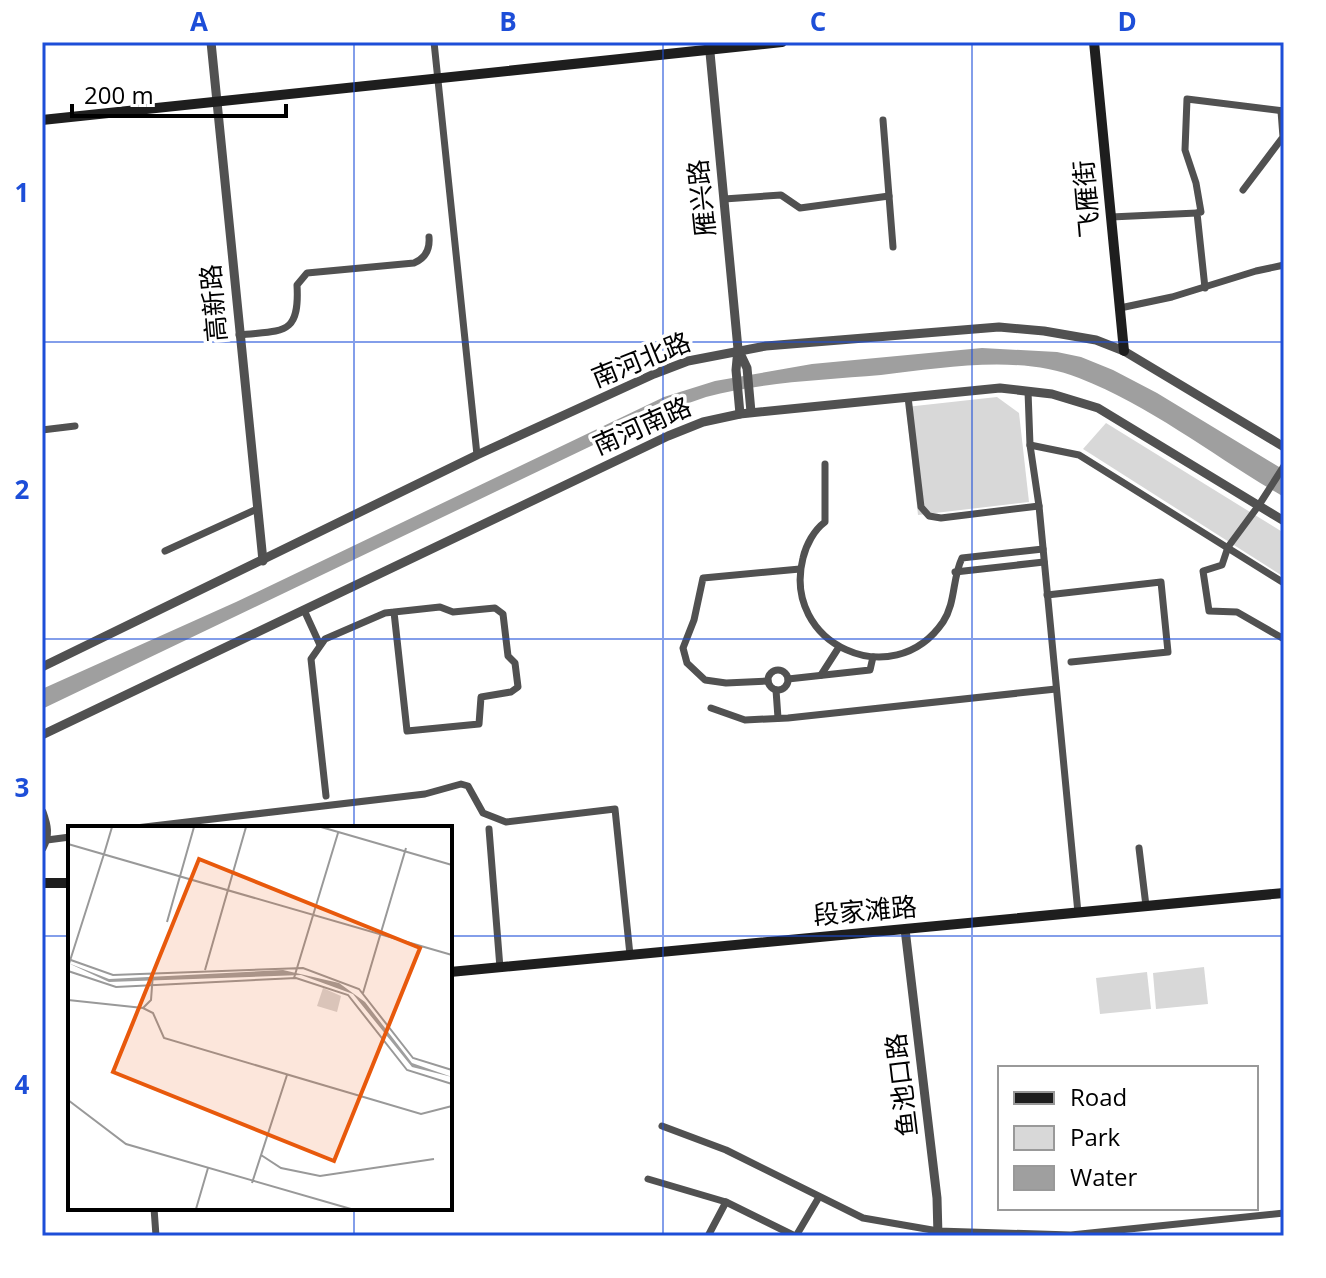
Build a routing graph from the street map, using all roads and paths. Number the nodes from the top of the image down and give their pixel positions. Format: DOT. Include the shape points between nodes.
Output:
graph roads {
  1 [pos="211,42"];
  2 [pos="434,42"];
  3 [pos="782,42"];
  4 [pos="1094,42"];
  5 [pos="709,46"];
  6 [pos="438,78"];
  7 [pos="218,101"];
  8 [pos="1282,111"];
  9 [pos="42,120"];
  10 [pos="883,120"];
  11 [pos="1284,138"];
  12 [pos="1243,190"];
  13 [pos="889,196"];
  14 [pos="724,199"];
  15 [pos="1197,213"];
  16 [pos="1111,217"];
  17 [pos="429,237"];
  18 [pos="893,247"];
  19 [pos="1284,265"];
  20 [pos="1205,288"];
  21 [pos="1120,308"];
  22 [pos="239,335"];
  23 [pos="738,349"];
  24 [pos="1124,351"];
  25 [pos="1028,391"];
  26 [pos="908,397"];
  27 [pos="747,405"];
  28 [pos="75,426"];
  29 [pos="42,430"];
  30 [pos="1030,445"];
  31 [pos="1284,447"];
  32 [pos="477,455"];
  33 [pos="825,464"];
  34 [pos="1284,466"];
  35 [pos="1259,505"];
  36 [pos="1039,506"];
  37 [pos="257,509"];
  38 [pos="1284,521"];
  39 [pos="1228,547"];
  40 [pos="1043,549"];
  41 [pos="165,551"];
  42 [pos="263,561"];
  43 [pos="1044,562"];
  44 [pos="800,569"];
  45 [pos="955,572"];
  46 [pos="1284,583"];
  47 [pos="1047,595"];
  48 [pos="304,610"];
  49 [pos="394,612"];
  50 [pos="1284,639"];
  51 [pos="320,645"];
  52 [pos="839,647"];
  53 [pos="873,657"];
  54 [pos="1071,662"];
  55 [pos="42,667"];
  56 [pos="821,676"];
  57 [pos="788,679"];
  58 [pos="768,681"];
  59 [pos="1056,689"];
  60 [pos="776,690"];
  61 [pos="711,708"];
  62 [pos="778,718"];
  63 [pos="42,735"];
  64 [pos="326,796"];
  65 [pos="42,812"];
  66 [pos="153,826"];
  67 [pos="489,829"];
  68 [pos="68,838"];
  69 [pos="44,844"];
  70 [pos="1139,848"];
  71 [pos="42,883"];
  72 [pos="68,883"];
  73 [pos="1284,893"];
  74 [pos="1146,906"];
  75 [pos="1078,913"];
  76 [pos="905,929"];
  77 [pos="630,955"];
  78 [pos="500,968"];
  79 [pos="452,972"];
  80 [pos="662,1126"];
  81 [pos="648,1179"];
  82 [pos="819,1197"];
  83 [pos="726,1202"];
  84 [pos="154,1210"];
  85 [pos="1284,1213"];
  86 [pos="938,1234"];
  87 [pos="156,1236"];
  88 [pos="708,1236"];
  89 [pos="796,1236"];
  1 -- 7 [label="street, 高新路"];
  2 -- 6 [label="street"];
  3 -- 5 [label="main road"];
  4 -- 16 [label="main road, 飞雁街"];
  5 -- 6 [label="main road"];
  5 -- 14 [label="street, 雁兴路"];
  6 -- 7 [label="main road"];
  6 -- 32 [label="street"];
  7 -- 9 [label="main road"];
  7 -- 22 [label="street, 高新路"];
  8 -- 11 [label="street"];
  8 -- 15 [label="street" via="1187,99 1185,150 1199,197"];
  10 -- 13 [label="street"];
  11 -- 12 [label="street"];
  13 -- 14 [label="street" via="800,208 781,195"];
  13 -- 18 [label="street"];
  14 -- 23 [label="street, 雁兴路"];
  15 -- 16 [label="street"];
  15 -- 20 [label="street"];
  16 -- 21 [label="main road, 飞雁街"];
  17 -- 22 [label="street" via="425,256 414,263 307,273 297,285 293,322 279,331"];
  19 -- 20 [label="street"];
  20 -- 21 [label="street"];
  21 -- 24 [label="main road, 飞雁街"];
  22 -- 37 [label="street, 高新路"];
  23 -- 24 [label="street, 南河北路" via="999,327 1096,340"];
  23 -- 27 [label="street" via="736,370"];
  23 -- 27 [label="street" via="747,368"];
  23 -- 32 [label="street, 南河北路" via="654,374"];
  24 -- 31 [label="street, 南河北路"];
  25 -- 26 [label="street, 南河南路" via="1000,388"];
  25 -- 30 [label="street"];
  25 -- 35 [label="street, 南河南路" via="1098,408"];
  26 -- 27 [label="street, 南河南路"];
  26 -- 36 [label="street" via="924,512 941,518"];
  27 -- 48 [label="street, 南河南路" via="740,414 668,436"];
  28 -- 29 [label="street"];
  30 -- 36 [label="street"];
  30 -- 39 [label="street" via="1079,455"];
  32 -- 42 [label="street, 南河北路"];
  33 -- 44 [label="street" via="825,522 805,548"];
  34 -- 35 [label="street"];
  35 -- 38 [label="street, 南河南路"];
  35 -- 39 [label="street"];
  36 -- 40 [label="street"];
  37 -- 41 [label="street"];
  37 -- 42 [label="street, 高新路"];
  39 -- 46 [label="street"];
  39 -- 50 [label="street" via="1222,565 1203,571 1209,611 1237,612"];
  40 -- 43 [label="street"];
  40 -- 45 [label="street" via="962,558"];
  42 -- 55 [label="street, 南河北路"];
  43 -- 45 [label="street"];
  43 -- 47 [label="street"];
  44 -- 52 [label="street" via="801,599 811,622"];
  44 -- 58 [label="street" via="703,578 685,640 687,663 705,680"];
  45 -- 53 [label="street" via="953,597 943,621 926,641 903,653"];
  47 -- 54 [label="street" via="1161,582 1168,652"];
  47 -- 59 [label="street"];
  48 -- 51 [label="street"];
  48 -- 63 [label="street, 南河南路"];
  49 -- 49 [label="street" via="498,609 518,687 481,697 479,724 407,731"];
  49 -- 51 [label="street"];
  51 -- 64 [label="street" via="311,659"];
  52 -- 53 [label="street"];
  52 -- 56 [label="street"];
  53 -- 56 [label="street" via="870,670"];
  56 -- 57 [label="street"];
  57 -- 58 [label="street" via="777,670"];
  57 -- 60 [label="street"];
  58 -- 60 [label="street"];
  59 -- 62 [label="street"];
  59 -- 75 [label="street"];
  60 -- 62 [label="street"];
  61 -- 62 [label="street" via="745,720"];
  65 -- 69 [label="street" via="47,827"];
  66 -- 77 [label="street" via="425,794 461,784 468,786 483,813 506,822 615,809"];
  67 -- 78 [label="street"];
  68 -- 69 [label="street"];
  70 -- 74 [label="street"];
  71 -- 72 [label="main road"];
  73 -- 74 [label="main road, 段家滩路"];
  74 -- 75 [label="main road, 段家滩路"];
  75 -- 76 [label="main road, 段家滩路"];
  76 -- 77 [label="main road, 段家滩路"];
  76 -- 86 [label="street, 鱼池口路"];
  77 -- 78 [label="main road, 段家滩路"];
  78 -- 79 [label="main road, 段家滩路"];
  80 -- 82 [label="street" via="726,1150"];
  81 -- 83 [label="street"];
  82 -- 86 [label="street" via="863,1218"];
  82 -- 89 [label="street"];
  83 -- 88 [label="street"];
  83 -- 89 [label="street"];
  84 -- 87 [label="street"];
  85 -- 86 [label="street" via="1071,1235"];
}
